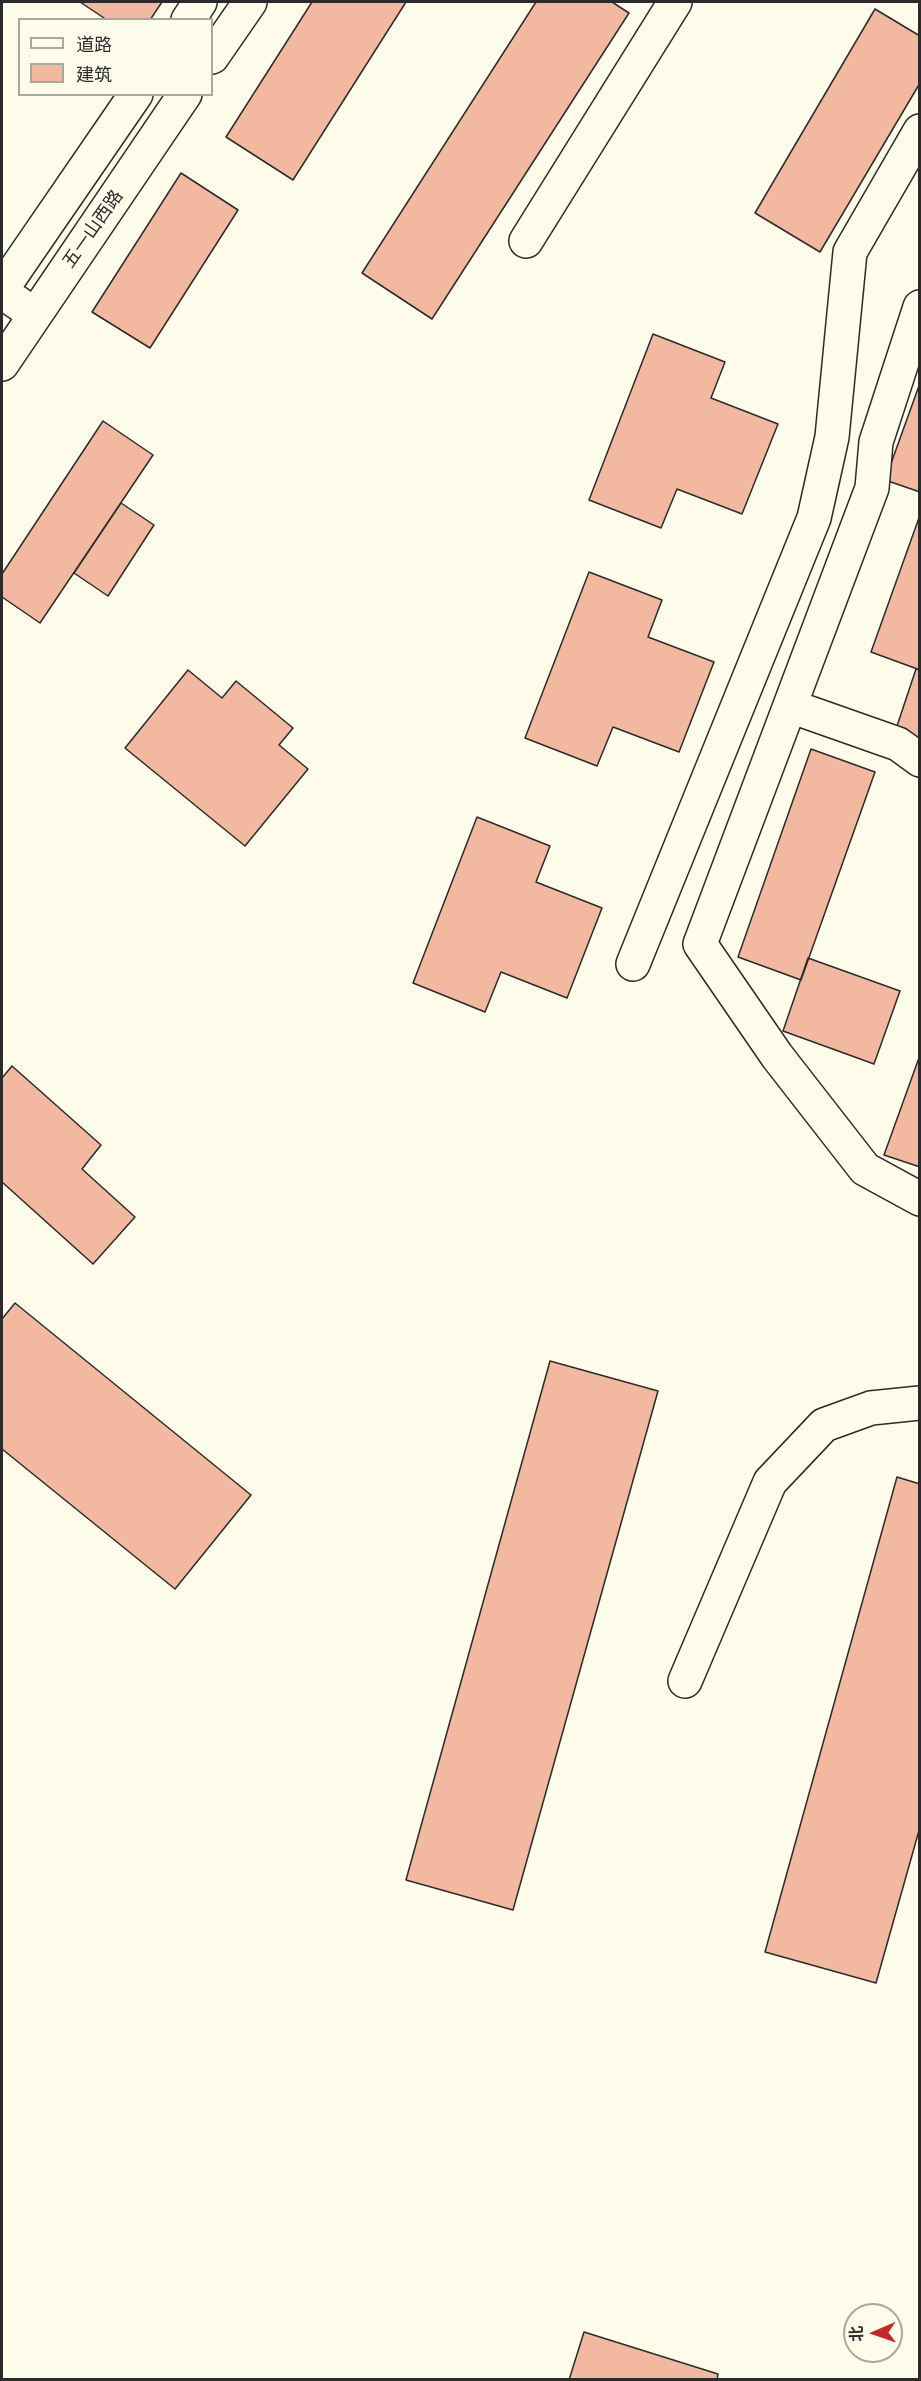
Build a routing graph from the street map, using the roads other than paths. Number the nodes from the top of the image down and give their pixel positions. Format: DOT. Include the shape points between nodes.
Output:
graph roads {
  1 [pos="200,2"];
  2 [pos="250,2"];
  3 [pos="675,2"];
  4 [pos="189,18"];
  5 [pos="213,56"];
  6 [pos="135,96"];
  7 [pos="184,96"];
  8 [pos="920,131"];
  9 [pos="526,241"];
  10 [pos="2,291"];
  11 [pos="920,308"];
  12 [pos="34,314"];
  13 [pos="2,364"];
  14 [pos="790,706"];
  15 [pos="920,760"];
  16 [pos="633,964"];
  17 [pos="920,1199"];
  18 [pos="920,1403"];
  19 [pos="685,1681"];
  1 -- 4 [label="street"];
  2 -- 5 [label="street"];
  3 -- 9 [label="street"];
  6 -- 10 [label="street"];
  7 -- 12 [label="street, 五一山西路"];
  8 -- 16 [label="street" via="850,252 832,437 814,518"];
  10 -- 12 [label="street"];
  11 -- 14 [label="street" via="876,442 872,488"];
  12 -- 13 [label="street, 五一山西路"];
  14 -- 15 [label="street" via="898,744"];
  14 -- 17 [label="street" via="700,944 777,1056 865,1169"];
  18 -- 19 [label="street" via="871,1408 824,1425 770,1482"];
}
